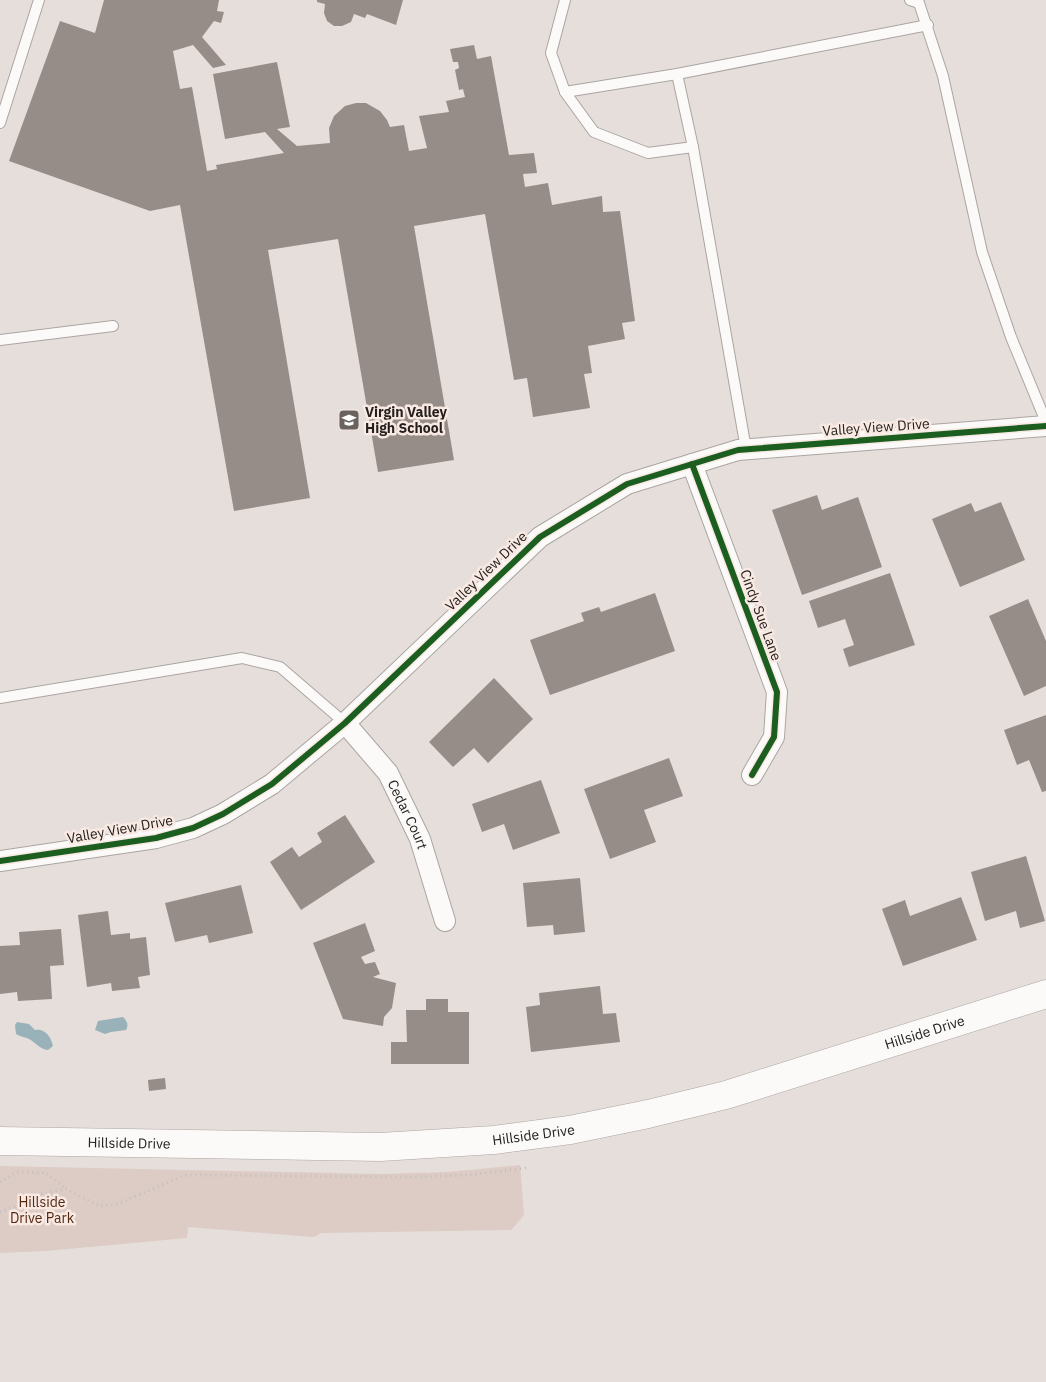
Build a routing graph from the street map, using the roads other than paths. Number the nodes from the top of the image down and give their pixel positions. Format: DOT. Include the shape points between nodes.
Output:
graph roads {
  1 [pos="40,0"];
  2 [pos="565,0"];
  3 [pos="910,0"];
  4 [pos="928,25"];
  5 [pos="677,74"];
  6 [pos="565,92"];
  7 [pos="0,123"];
  8 [pos="693,147"];
  9 [pos="114,326"];
  10 [pos="0,340"];
  11 [pos="1046,422"];
  12 [pos="1046,426"];
  13 [pos="746,449"];
  14 [pos="692,464"];
  15 [pos="0,698"];
  16 [pos="345,723"];
  17 [pos="752,775"];
  18 [pos="0,861"];
  19 [pos="445,920"];
  20 [pos="1046,994"];
  21 [pos="0,1141"];
  1 -- 7 [label="lane"];
  2 -- 6 [label="lane" via="551,53"];
  3 -- 4 [label="lane" via="919,3"];
  4 -- 5 [label="lane"];
  4 -- 11 [label="lane" via="943,76 982,252 1011,337"];
  5 -- 6 [label="lane"];
  5 -- 8 [label="lane"];
  6 -- 8 [label="lane" via="594,132 648,153"];
  8 -- 13 [label="lane"];
  9 -- 10 [label="lane"];
  12 -- 13 [label="street, Valley View Drive"];
  13 -- 14 [label="street, Valley View Drive"];
  14 -- 16 [label="street, Valley View Drive" via="627,484 540,537"];
  14 -- 17 [label="street, Cindy Sue Lane" via="776,692 774,737"];
  15 -- 16 [label="lane" via="242,658 280,667"];
  16 -- 18 [label="street, Valley View Drive" via="272,784 194,828 156,838"];
  16 -- 19 [label="street, Cedar Court" via="388,773 420,839"];
  20 -- 21 [label="main road, Hillside Drive" via="726,1095 570,1130 494,1140 380,1147"];
}
